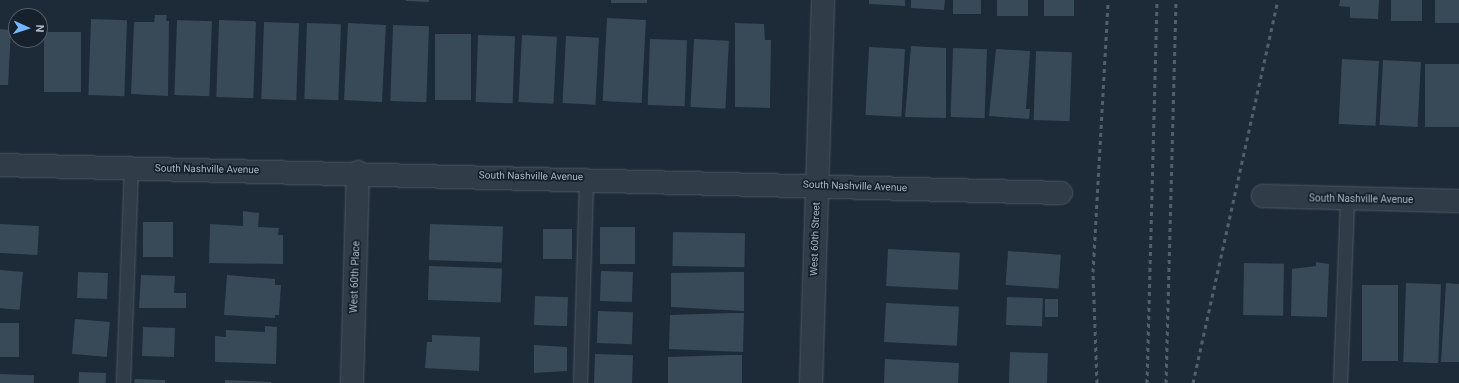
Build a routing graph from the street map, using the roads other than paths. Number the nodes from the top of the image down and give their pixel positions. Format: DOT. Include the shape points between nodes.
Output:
graph roads {
  1 [pos="823,0"];
  2 [pos="0,165"];
  3 [pos="131,167"];
  4 [pos="358,172"];
  5 [pos="586,178"];
  6 [pos="817,185"];
  7 [pos="1061,193"];
  8 [pos="1263,196"];
  9 [pos="1347,198"];
  10 [pos="1459,201"];
  11 [pos="123,383"];
  12 [pos="352,383"];
  13 [pos="580,383"];
  14 [pos="811,383"];
  15 [pos="1340,383"];
  1 -- 6 [label="street, West 60th Street"];
  2 -- 3 [label="street, South Nashville Avenue"];
  3 -- 4 [label="street, South Nashville Avenue"];
  3 -- 11 [label="lane"];
  4 -- 5 [label="street, South Nashville Avenue"];
  4 -- 12 [label="street, West 60th Place"];
  5 -- 6 [label="street, South Nashville Avenue"];
  5 -- 13 [label="lane"];
  6 -- 7 [label="street, South Nashville Avenue"];
  6 -- 14 [label="street, West 60th Street"];
  8 -- 9 [label="street, South Nashville Avenue"];
  9 -- 10 [label="street, South Nashville Avenue"];
  9 -- 15 [label="lane"];
}
